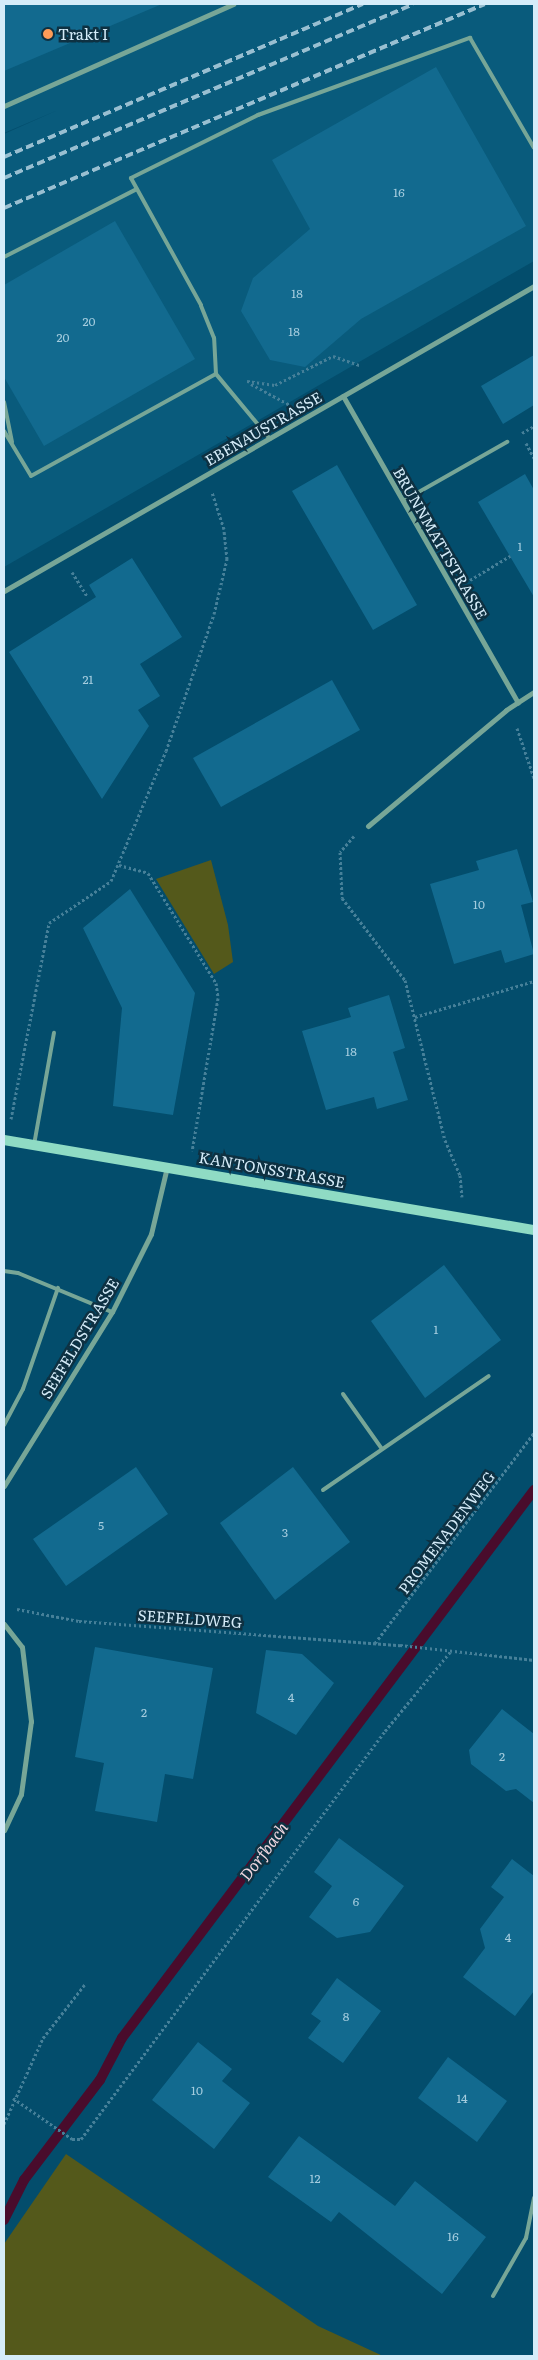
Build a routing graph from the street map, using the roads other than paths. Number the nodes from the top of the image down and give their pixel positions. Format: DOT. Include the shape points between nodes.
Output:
graph roads {
  1 [pos="234,4"];
  2 [pos="4,106"];
  3 [pos="534,148"];
  4 [pos="137,189"];
  5 [pos="4,257"];
  6 [pos="534,286"];
  7 [pos="216,374"];
  8 [pos="343,396"];
  9 [pos="4,402"];
  10 [pos="4,431"];
  11 [pos="270,439"];
  12 [pos="507,442"];
  13 [pos="14,446"];
  14 [pos="403,501"];
  15 [pos="4,590"];
  16 [pos="534,692"];
  17 [pos="518,702"];
  18 [pos="368,826"];
  19 [pos="54,1033"];
  20 [pos="4,1140"];
  21 [pos="34,1144"];
  22 [pos="167,1167"];
  23 [pos="534,1230"];
  24 [pos="4,1271"];
  25 [pos="58,1288"];
  26 [pos="112,1312"];
  27 [pos="489,1376"];
  28 [pos="343,1394"];
  29 [pos="4,1425"];
  30 [pos="382,1449"];
  31 [pos="4,1486"];
  32 [pos="323,1490"];
  33 [pos="4,1624"];
  34 [pos="4,1830"];
  35 [pos="534,2198"];
  36 [pos="493,2296"];
  1 -- 2 [label="street"];
  3 -- 4 [label="lane" via="470,38 258,115 130,178"];
  4 -- 5 [label="lane"];
  4 -- 7 [label="lane" via="201,305 214,338"];
  6 -- 8 [label="street, EBENAUSTRASSE"];
  7 -- 11 [label="lane"];
  7 -- 13 [label="lane" via="32,476"];
  8 -- 11 [label="street, EBENAUSTRASSE"];
  8 -- 14 [label="street, BRUNNMATTSTRASSE"];
  9 -- 13 [label="lane"];
  10 -- 13 [label="lane"];
  11 -- 15 [label="street, EBENAUSTRASSE"];
  12 -- 14 [label="lane"];
  14 -- 17 [label="street, BRUNNMATTSTRASSE"];
  16 -- 17 [label="street"];
  17 -- 18 [label="street"];
  19 -- 21 [label="lane"];
  20 -- 21 [label="main road, KANTONSSTRASSE"];
  21 -- 22 [label="main road, KANTONSSTRASSE"];
  22 -- 23 [label="main road, KANTONSSTRASSE"];
  22 -- 26 [label="street, SEEFELDSTRASSE" via="151,1234"];
  24 -- 25 [label="lane"];
  25 -- 26 [label="lane"];
  25 -- 29 [label="lane" via="23,1389"];
  26 -- 31 [label="street, SEEFELDSTRASSE"];
  27 -- 30 [label="lane"];
  28 -- 30 [label="lane"];
  30 -- 32 [label="lane"];
  33 -- 34 [label="street" via="22,1647 32,1721 21,1794"];
  35 -- 36 [label="lane" via="526,2238"];
}
